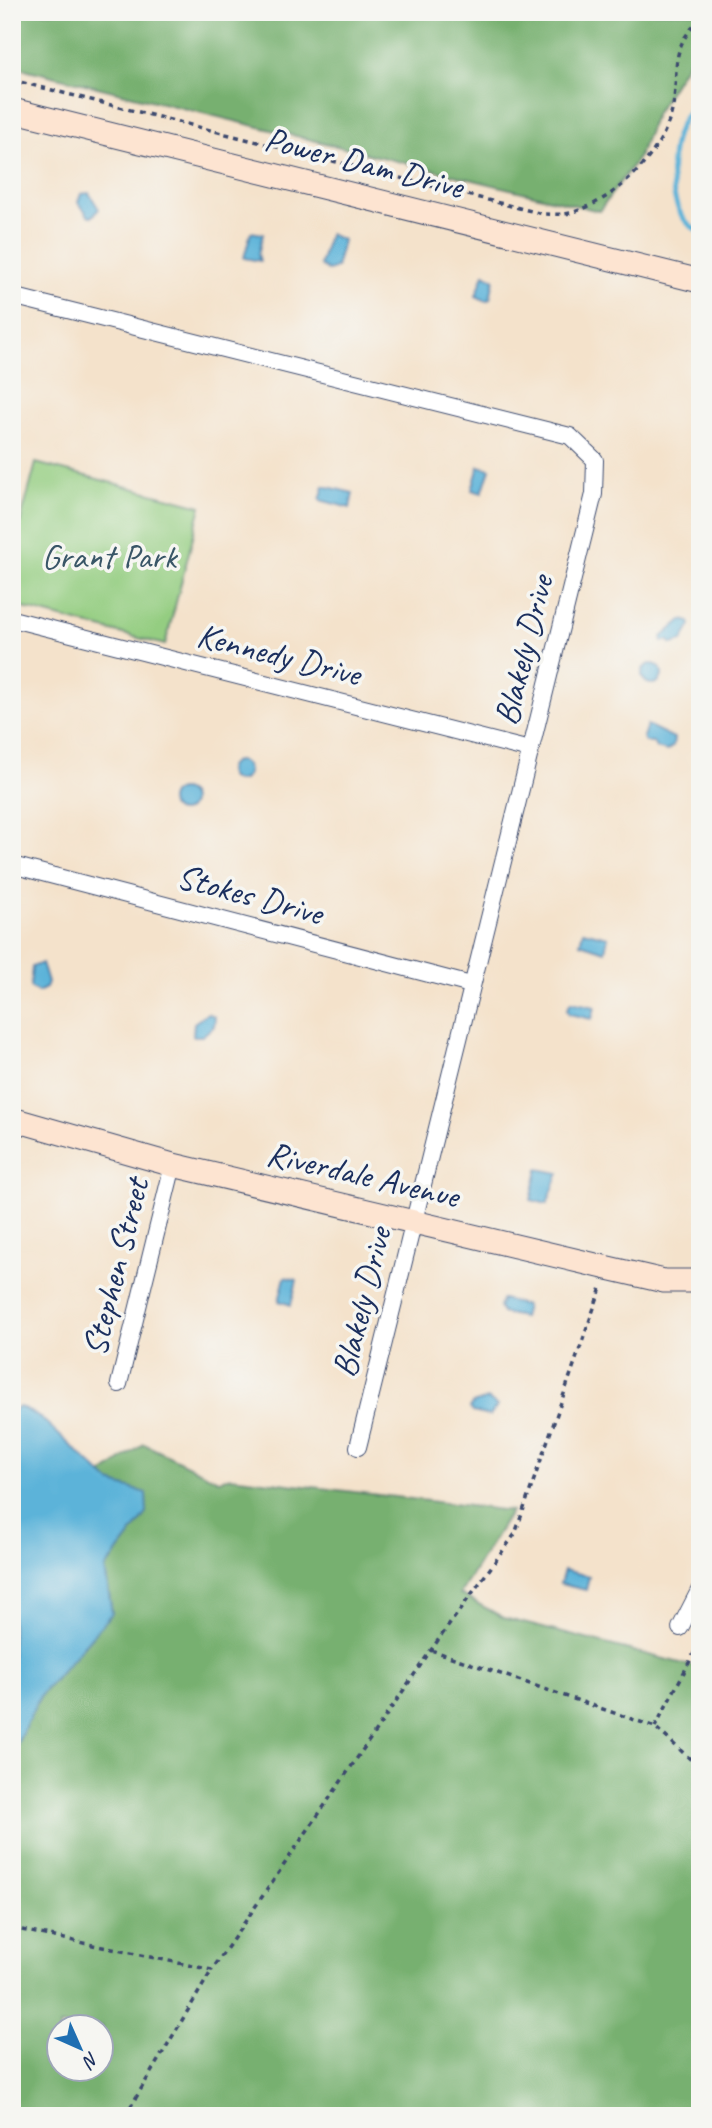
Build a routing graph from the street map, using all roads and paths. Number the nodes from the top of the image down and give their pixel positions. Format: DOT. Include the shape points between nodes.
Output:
graph roads {
  1 [pos="700,20"];
  2 [pos="12,80"];
  3 [pos="12,110"];
  4 [pos="700,281"];
  5 [pos="12,296"];
  6 [pos="12,619"];
  7 [pos="530,750"];
  8 [pos="12,865"];
  9 [pos="471,985"];
  10 [pos="12,1119"];
  11 [pos="173,1165"];
  12 [pos="414,1222"];
  13 [pos="608,1268"];
  14 [pos="700,1281"];
  15 [pos="119,1384"];
  16 [pos="358,1447"];
  17 [pos="700,1589"];
  18 [pos="680,1628"];
  19 [pos="700,1642"];
  20 [pos="431,1650"];
  21 [pos="655,1727"];
  22 [pos="700,1768"];
  23 [pos="12,1928"];
  24 [pos="212,1970"];
  25 [pos="125,2116"];
  1 -- 2 [label="path" via="684,39 674,67 674,100 666,129 645,162 600,200 569,213 543,214"];
  3 -- 4 [label="street, Power Dam Drive"];
  5 -- 7 [label="street, Blakely Drive" via="570,436 595,460 594,494"];
  6 -- 7 [label="street, Kennedy Drive"];
  7 -- 9 [label="street, Blakely Drive"];
  8 -- 9 [label="street, Stokes Drive"];
  9 -- 12 [label="street, Blakely Drive"];
  10 -- 11 [label="street, Riverdale Avenue"];
  11 -- 12 [label="street, Riverdale Avenue"];
  11 -- 15 [label="street, Stephen Street"];
  12 -- 13 [label="street, Riverdale Avenue"];
  12 -- 16 [label="street, Blakely Drive"];
  13 -- 14 [label="street, Riverdale Avenue" via="664,1281"];
  13 -- 20 [label="path" via="515,1534"];
  17 -- 18 [label="street"];
  19 -- 21 [label="path"];
  20 -- 21 [label="path"];
  20 -- 24 [label="path"];
  21 -- 22 [label="path"];
  23 -- 24 [label="path"];
  24 -- 25 [label="path"];
}
